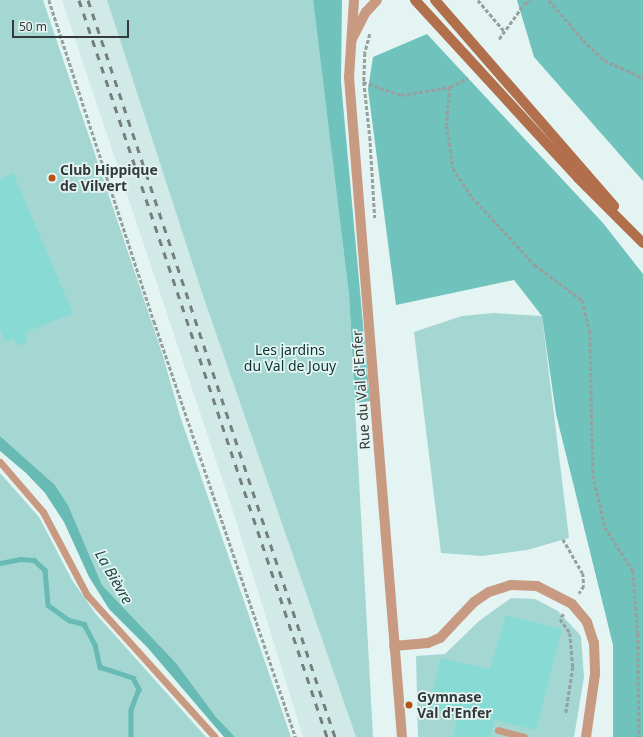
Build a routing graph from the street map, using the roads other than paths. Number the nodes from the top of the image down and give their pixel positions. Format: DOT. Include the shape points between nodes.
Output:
graph roads {
  1 [pos="354,0"];
  2 [pos="377,0"];
  3 [pos="415,0"];
  4 [pos="435,0"];
  5 [pos="351,41"];
  6 [pos="643,242"];
  7 [pos="0,462"];
  8 [pos="394,646"];
  9 [pos="498,730"];
  10 [pos="215,737"];
  11 [pos="402,737"];
  12 [pos="524,737"];
  13 [pos="586,737"];
  1 -- 5 [label="street, Rue du Val d'Enfer"];
  2 -- 5 [label="street, Rue du Val d'Enfer" via="366,12"];
  3 -- 6 [label="main road" via="578,178"];
  4 -- 6 [label="main road" via="583,168"];
  5 -- 8 [label="street, Rue du Val d'Enfer" via="349,78"];
  7 -- 10 [label="lane" via="43,512 87,595"];
  8 -- 11 [label="street, Rue du Val d'Enfer"];
  8 -- 13 [label="street" via="428,643 440,638 474,602 489,592 511,585 537,586 572,604 587,622 594,643 595,674"];
  9 -- 12 [label="lane"];
}
